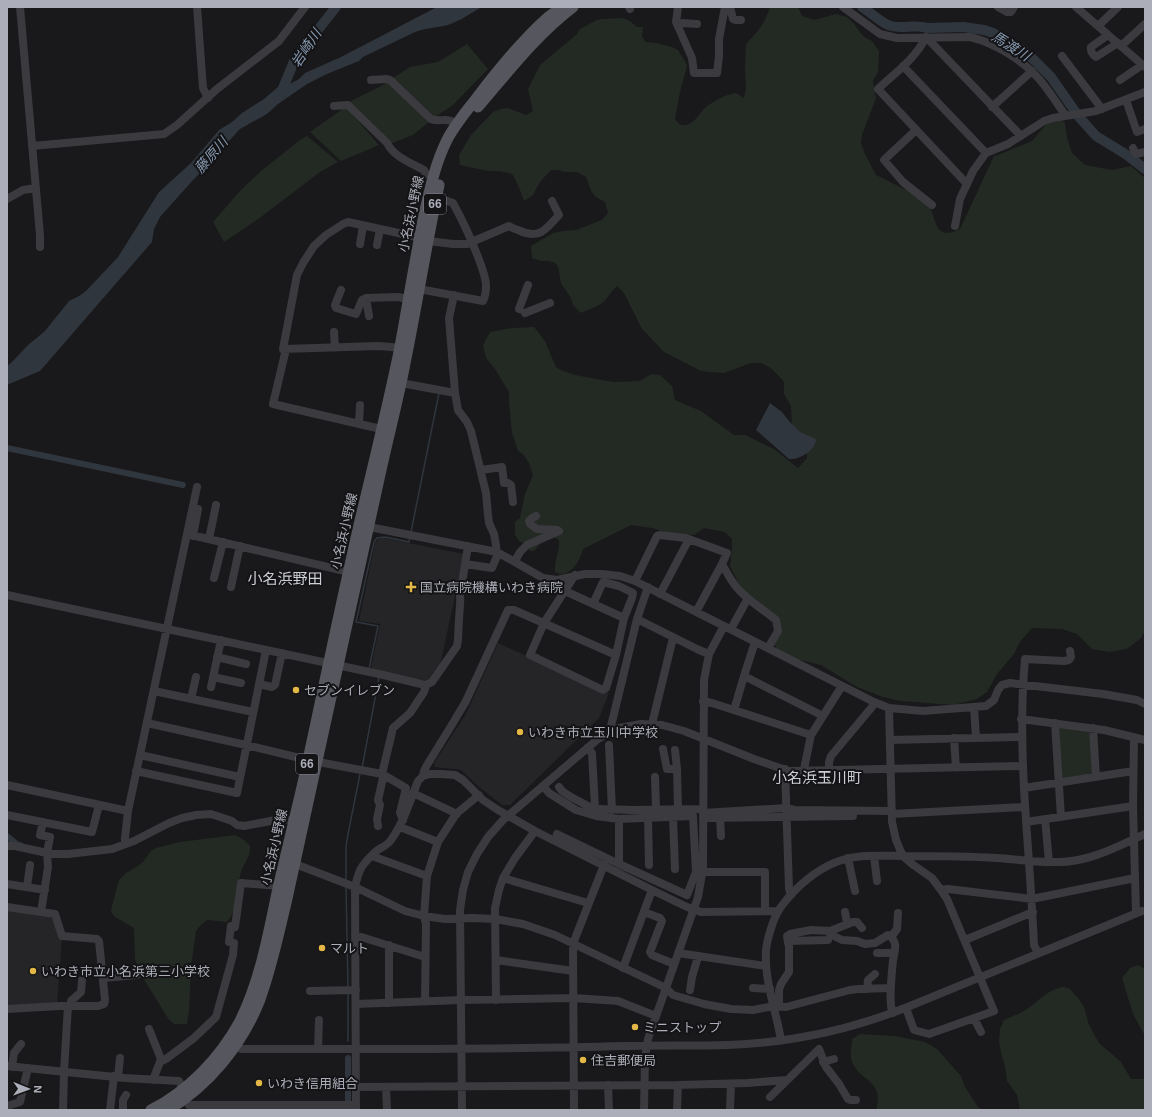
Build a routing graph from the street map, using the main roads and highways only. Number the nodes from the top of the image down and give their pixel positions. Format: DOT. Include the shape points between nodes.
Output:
graph roads {
  1 [pos="562,7"];
  2 [pos="573,7"];
  3 [pos="424,240"];
  4 [pos="404,348"];
  5 [pos="364,526"];
  6 [pos="333,664"];
  7 [pos="312,761"];
  8 [pos="290,862"];
  9 [pos="230,1045"];
  10 [pos="151,1110"];
  11 [pos="168,1110"];
  1 -- 3 [label="main road, 小名浜小野線 / 66" via="547,18 513,53 448,139 433,176"];
  2 -- 3 [label="main road, 小名浜小野線 / 66" via="534,42 458,132 439,181"];
  3 -- 4 [label="main road, 小名浜小野線 / 66" via="419,289"];
  3 -- 4 [label="main road, 小名浜小野線 / 66" via="408,299"];
  4 -- 5 [label="main road, 小名浜小野線 / 66" via="381,429"];
  4 -- 5 [label="main road, 小名浜小野線 / 66" via="401,383 379,478"];
  5 -- 6 [label="main road, 小名浜小野線 / 66"];
  5 -- 6 [label="main road, 小名浜小野線 / 66" via="349,572"];
  6 -- 7 [label="main road, 小名浜小野線 / 66"];
  7 -- 8 [label="main road, 小名浜小野線 / 66"];
  7 -- 8 [label="main road, 小名浜小野線 / 66" via="294,820"];
  8 -- 9 [label="main road, 小名浜小野線 / 66" via="279,886 256,982"];
  8 -- 9 [label="main road, 小名浜小野線 / 66" via="269,972 247,1028"];
  9 -- 10 [label="main road, 小名浜小野線 / 66" via="183,1089"];
  9 -- 11 [label="main road, 小名浜小野線 / 66" via="204,1082"];
}
